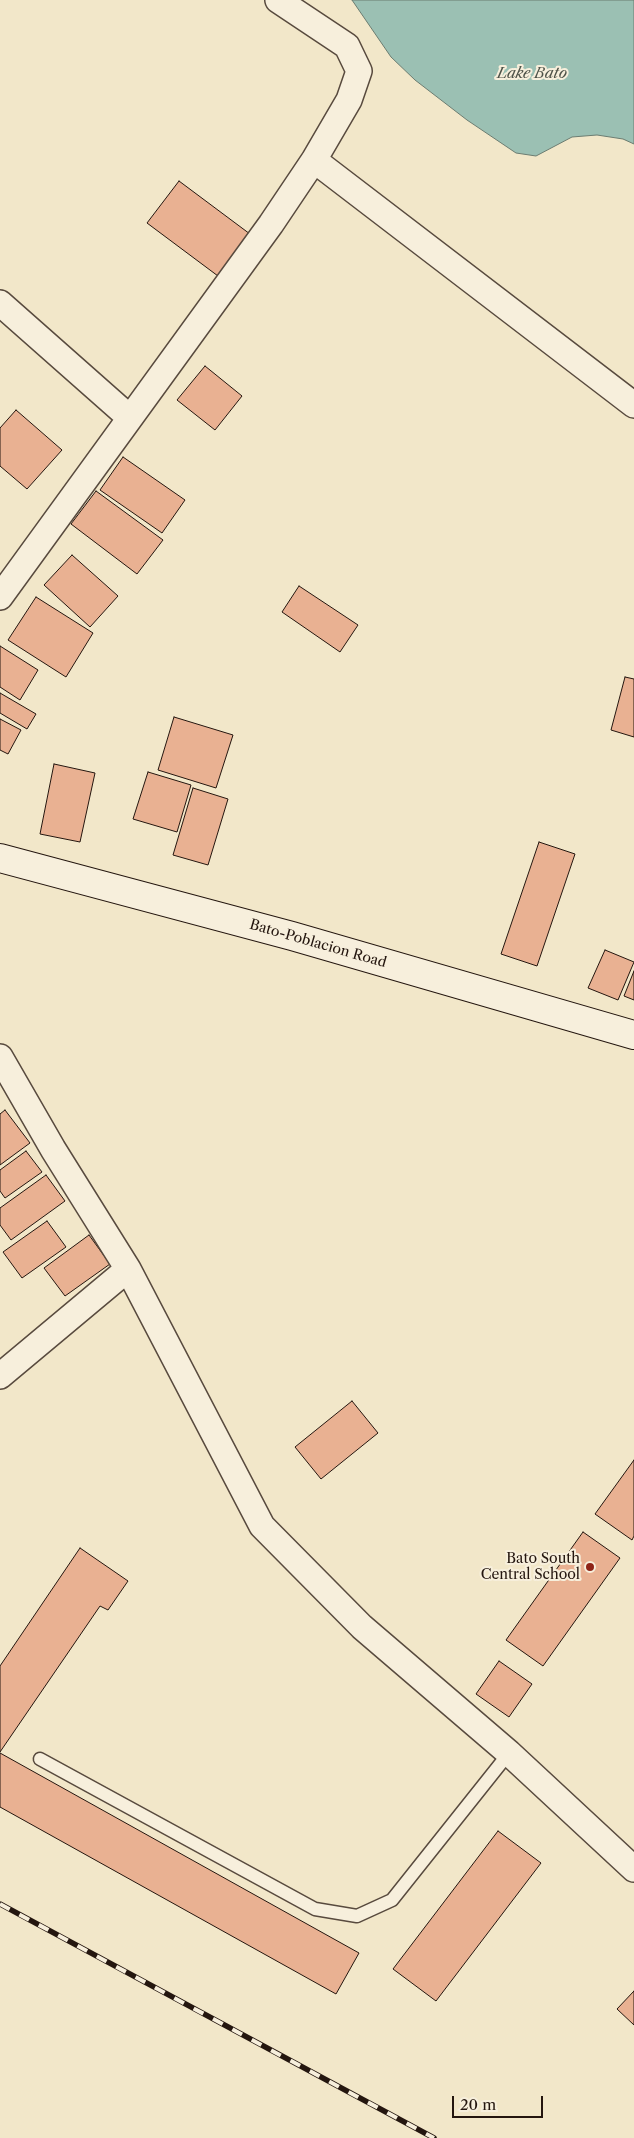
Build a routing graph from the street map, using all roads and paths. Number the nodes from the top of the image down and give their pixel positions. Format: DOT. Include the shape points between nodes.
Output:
graph roads {
  1 [pos="278,0"];
  2 [pos="314,160"];
  3 [pos="0,303"];
  4 [pos="634,405"];
  5 [pos="130,418"];
  6 [pos="0,597"];
  7 [pos="0,858"];
  8 [pos="634,1035"];
  9 [pos="0,1057"];
  10 [pos="128,1269"];
  11 [pos="0,1376"];
  12 [pos="509,1753"];
  13 [pos="40,1759"];
  14 [pos="634,1869"];
  1 -- 2 [label="street" via="347,46 359,70 349,100"];
  2 -- 4 [label="street"];
  2 -- 5 [label="street"];
  3 -- 5 [label="street"];
  5 -- 6 [label="street"];
  7 -- 8 [label="street, Bato-Poblacion Road" via="292,936"];
  9 -- 10 [label="street"];
  10 -- 11 [label="street"];
  10 -- 12 [label="street" via="262,1526 362,1627"];
  12 -- 13 [label="lane" via="392,1900 357,1916 315,1909"];
  12 -- 14 [label="street"];
}
